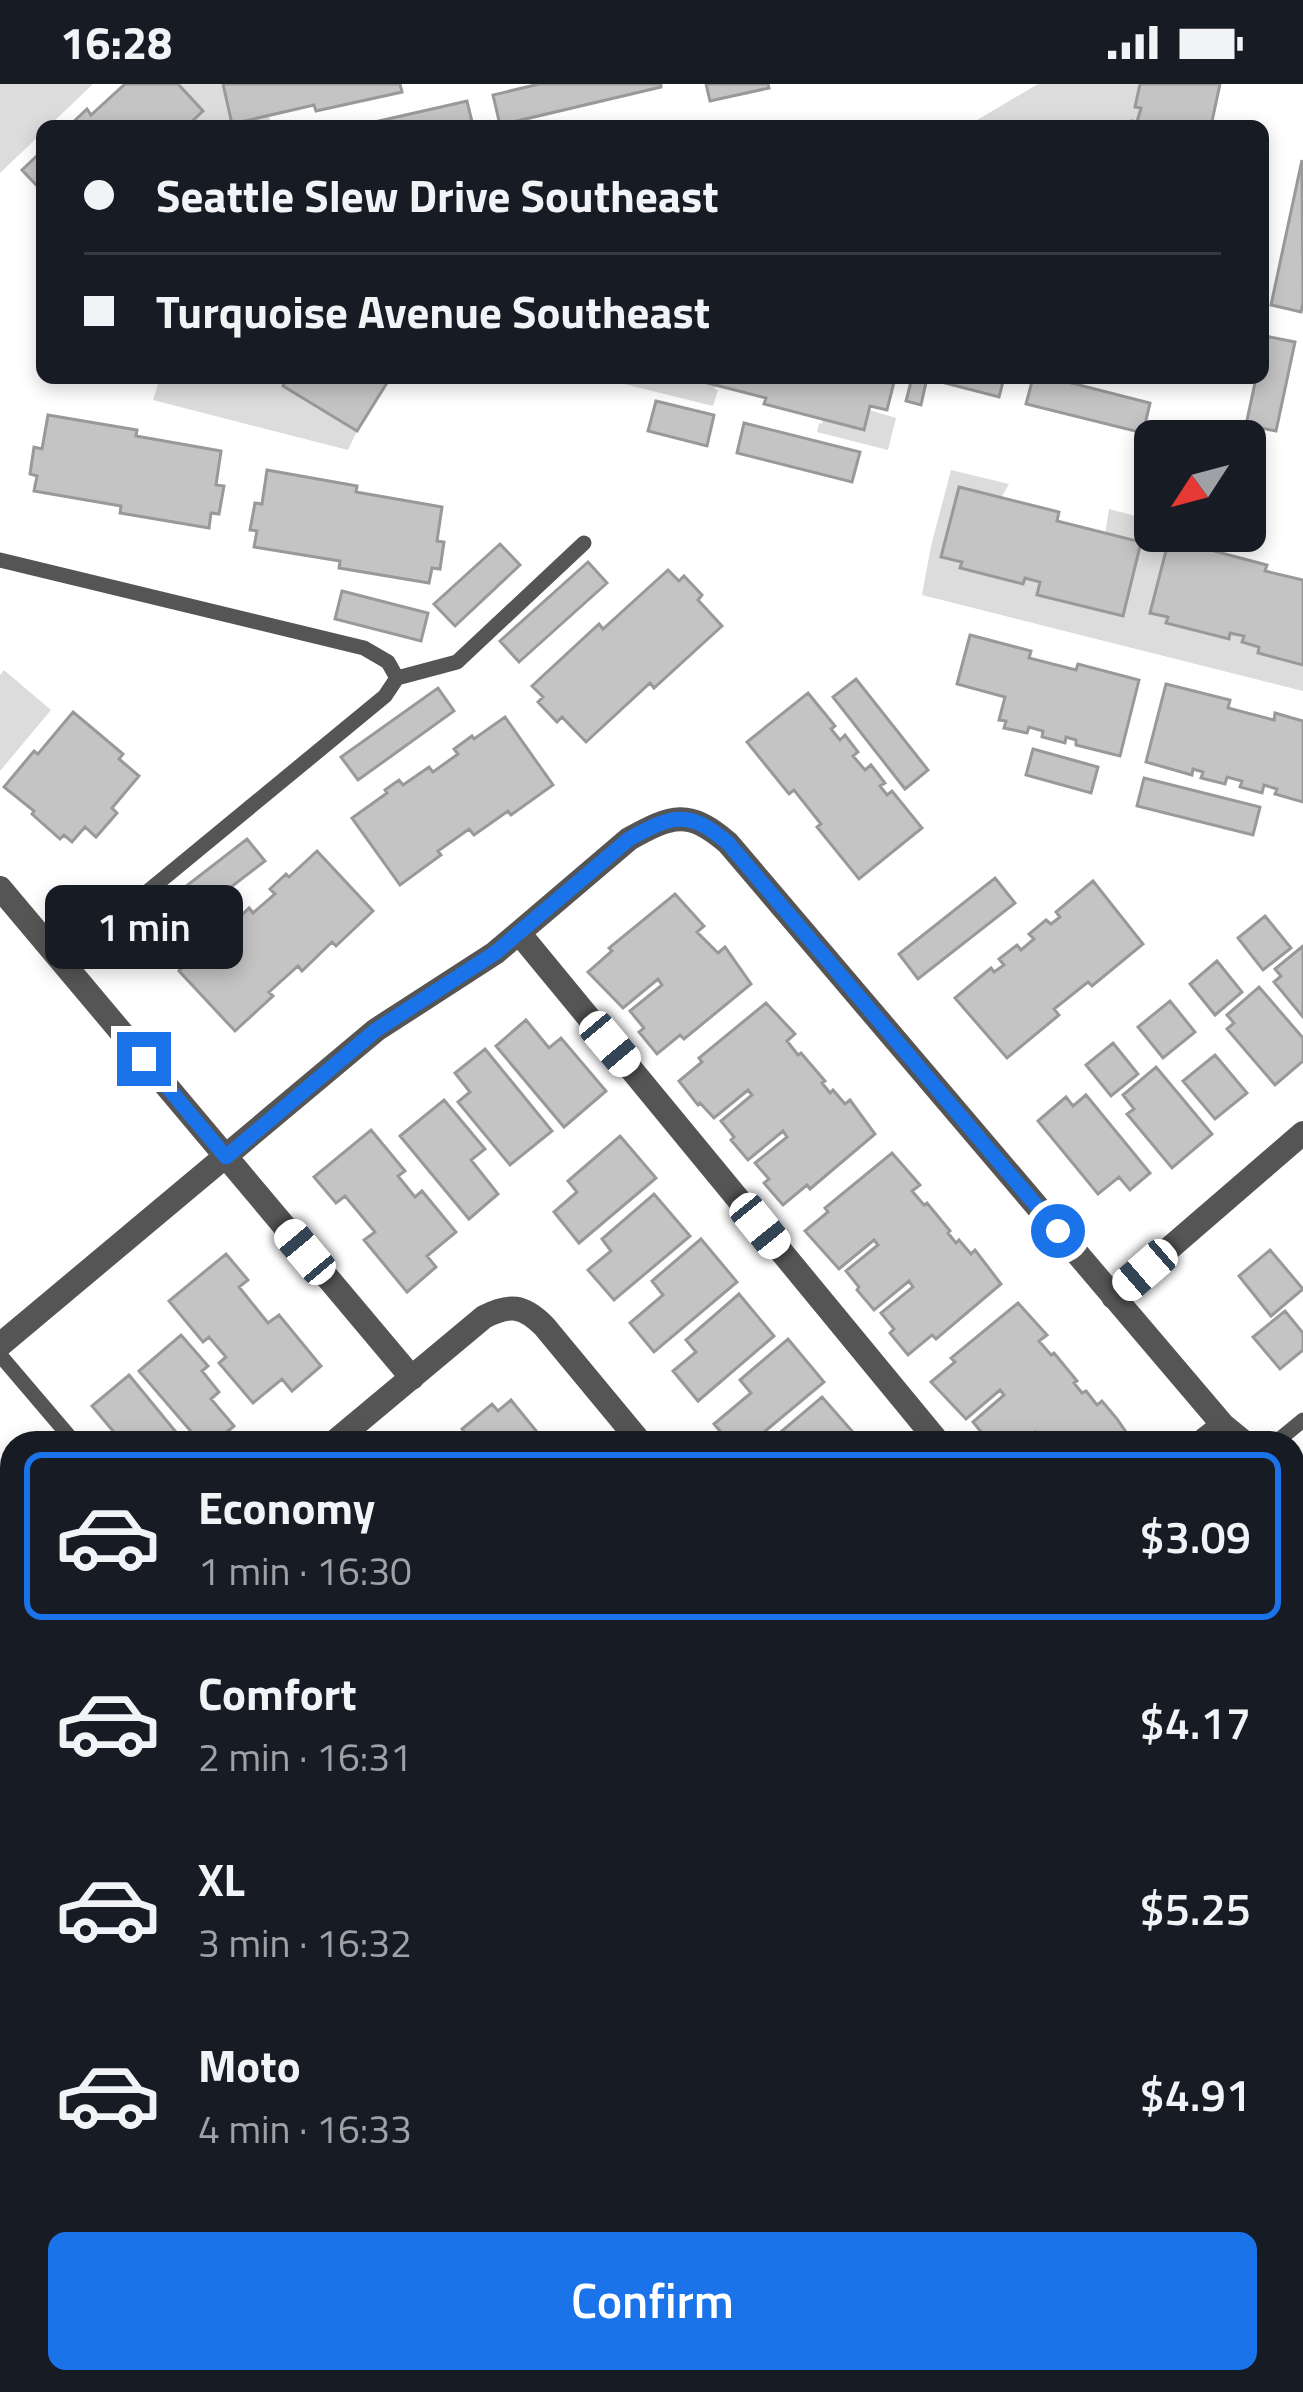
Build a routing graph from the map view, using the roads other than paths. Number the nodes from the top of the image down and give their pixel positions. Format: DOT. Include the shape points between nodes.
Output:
graph roads {
  1 [pos="584,543"];
  2 [pos="0,560"];
  3 [pos="397,678"];
  4 [pos="0,888"];
  5 [pos="519,933"];
  6 [pos="62,962"];
  7 [pos="1303,1133"];
  8 [pos="226,1157"];
  9 [pos="1113,1297"];
  10 [pos="0,1345"];
  11 [pos="0,1354"];
  12 [pos="412,1378"];
  13 [pos="1222,1425"];
  14 [pos="65,1431"];
  15 [pos="348,1431"];
  16 [pos="631,1431"];
  17 [pos="929,1431"];
  18 [pos="1215,1431"];
  19 [pos="1230,1431"];
  1 -- 3 [label="lane" via="457,662"];
  2 -- 3 [label="lane" via="364,648"];
  3 -- 6 [label="lane"];
  4 -- 6 [label="street"];
  5 -- 8 [label="street" via="376,1030"];
  5 -- 9 [label="street" via="629,839 679,818 706,824"];
  5 -- 17 [label="street"];
  6 -- 8 [label="street"];
  7 -- 9 [label="street"];
  8 -- 10 [label="street"];
  8 -- 12 [label="street"];
  9 -- 13 [label="street"];
  11 -- 14 [label="lane"];
  12 -- 15 [label="street"];
  12 -- 16 [label="street" via="484,1317 516,1308 544,1326"];
  13 -- 18 [label="street"];
  13 -- 19 [label="street"];
}
